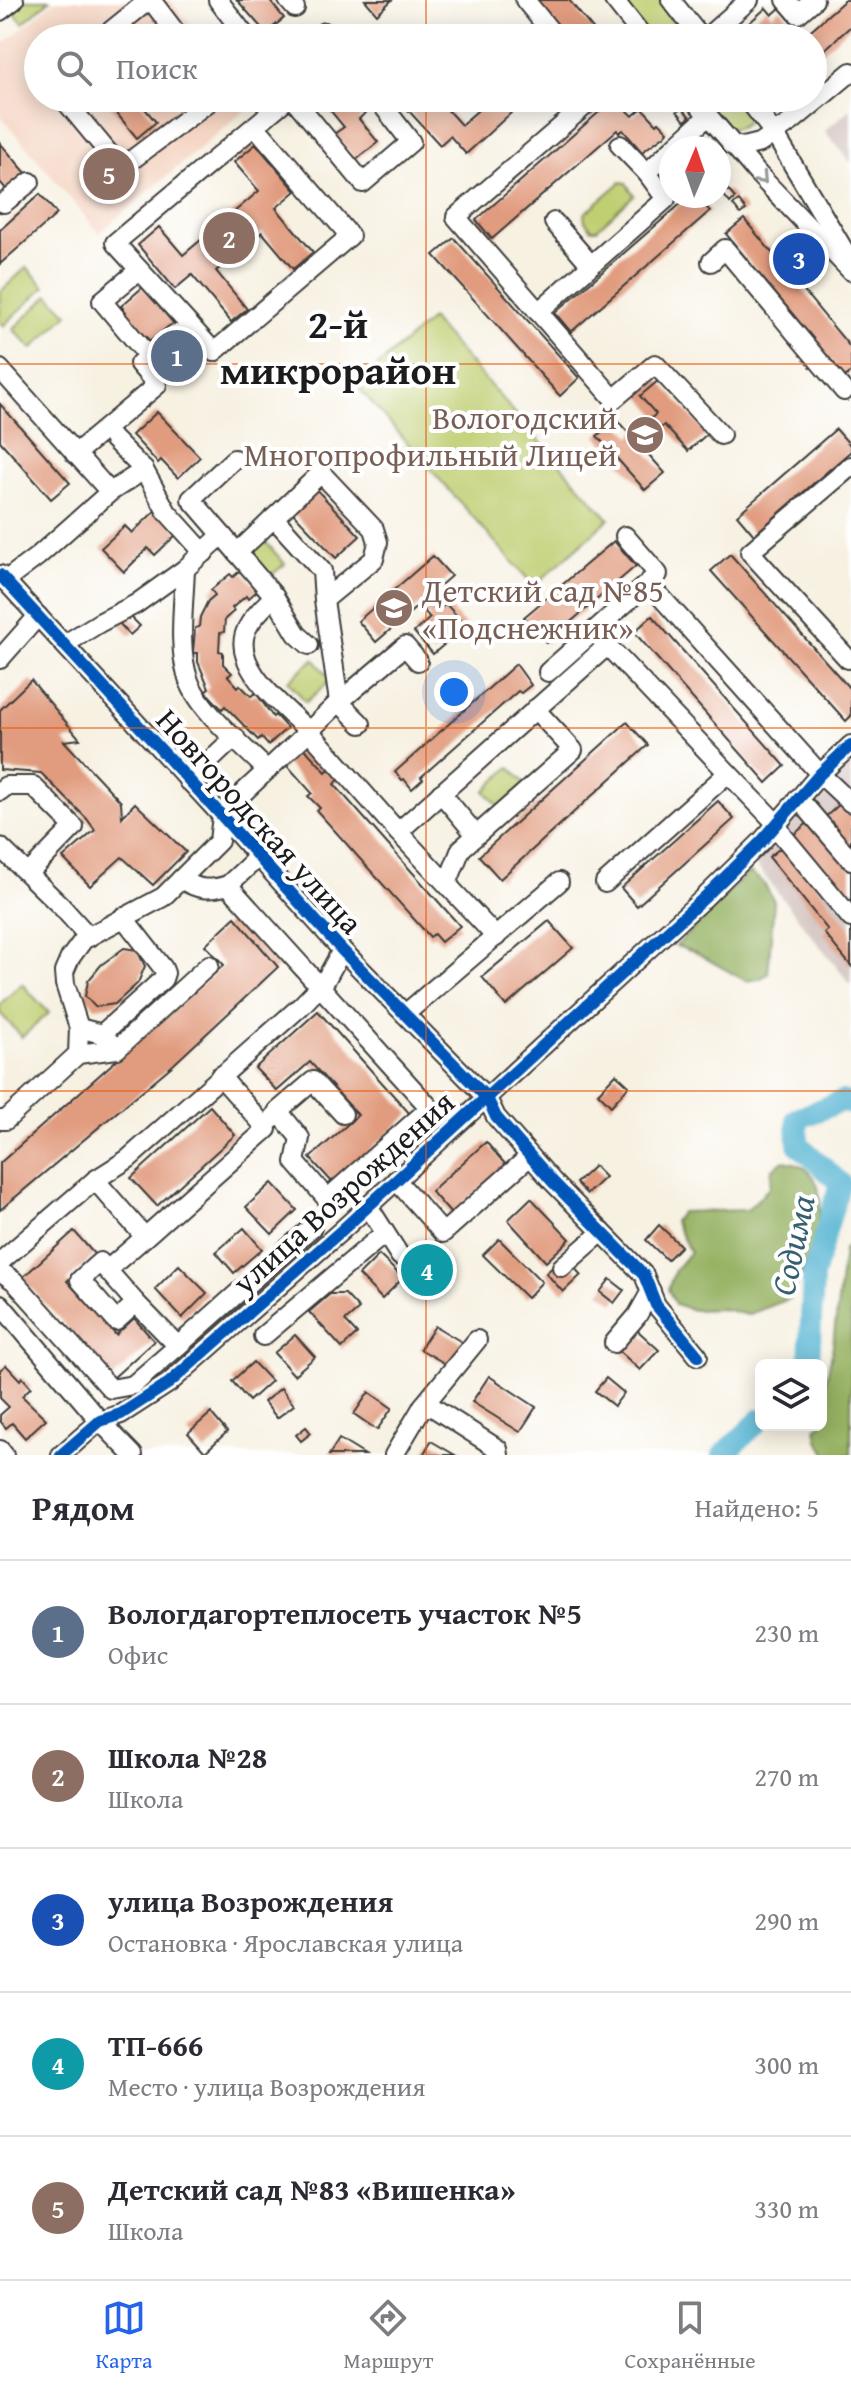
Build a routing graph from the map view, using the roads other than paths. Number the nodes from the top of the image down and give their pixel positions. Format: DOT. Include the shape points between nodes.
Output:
graph roads {
  1 [pos="14,0"];
  2 [pos="150,0"];
  3 [pos="218,0"];
  4 [pos="525,0"];
  5 [pos="614,0"];
  6 [pos="671,0"];
  7 [pos="749,0"];
  8 [pos="786,0"];
  9 [pos="814,0"];
  10 [pos="0,11"];
  11 [pos="120,24"];
  12 [pos="169,24"];
  13 [pos="236,24"];
  14 [pos="545,24"];
  15 [pos="633,24"];
  16 [pos="692,24"];
  17 [pos="721,24"];
  18 [pos="851,72"];
  19 [pos="827,92"];
  20 [pos="75,112"];
  21 [pos="195,112"];
  22 [pos="273,112"];
  23 [pos="303,112"];
  24 [pos="388,112"];
  25 [pos="578,112"];
  26 [pos="705,112"];
  27 [pos="758,112"];
  28 [pos="803,112"];
  29 [pos="708,116"];
  30 [pos="255,126"];
  31 [pos="774,133"];
  32 [pos="686,136"];
  33 [pos="724,136"];
  34 [pos="620,145"];
  35 [pos="731,145"];
  36 [pos="659,161"];
  37 [pos="647,173"];
  38 [pos="30,182"];
  39 [pos="1,203"];
  40 [pos="554,222"];
  41 [pos="851,261"];
  42 [pos="711,262"];
  43 [pos="591,265"];
  44 [pos="139,270"];
  45 [pos="851,271"];
  46 [pos="538,312"];
  47 [pos="175,334"];
  48 [pos="148,356"];
  49 [pos="0,369"];
  50 [pos="849,392"];
  51 [pos="721,435"];
  52 [pos="113,439"];
  53 [pos="75,454"];
  54 [pos="234,459"];
  55 [pos="851,466"];
  56 [pos="144,470"];
  57 [pos="110,492"];
  58 [pos="191,499"];
  59 [pos="167,512"];
  60 [pos="274,518"];
  61 [pos="222,535"];
  62 [pos="625,536"];
  63 [pos="204,553"];
  64 [pos="237,553"];
  65 [pos="185,569"];
  66 [pos="3,578"];
  67 [pos="274,596"];
  68 [pos="661,597"];
  69 [pos="324,600"];
  70 [pos="38,616"];
  71 [pos="601,638"];
  72 [pos="65,644"];
  73 [pos="309,645"];
  74 [pos="0,659"];
  75 [pos="850,660"];
  76 [pos="418,661"];
  77 [pos="548,672"];
  78 [pos="339,702"];
  79 [pos="535,709"];
  80 [pos="361,724"];
  81 [pos="309,731"];
  82 [pos="235,737"];
  83 [pos="851,745"];
  84 [pos="267,770"];
  85 [pos="728,773"];
  86 [pos="820,774"];
  87 [pos="188,781"];
  88 [pos="0,791"];
  89 [pos="441,793"];
  90 [pos="798,798"];
  91 [pos="851,803"];
  92 [pos="222,816"];
  93 [pos="777,824"];
  94 [pos="398,832"];
  95 [pos="476,835"];
  96 [pos="1,851"];
  97 [pos="259,856"];
  98 [pos="851,860"];
  99 [pos="28,874"];
  100 [pos="181,879"];
  101 [pos="559,882"];
  102 [pos="605,883"];
  103 [pos="447,884"];
  104 [pos="228,885"];
  105 [pos="123,917"];
  106 [pos="851,918"];
  107 [pos="89,937"];
  108 [pos="496,937"];
  109 [pos="342,950"];
  110 [pos="209,965"];
  111 [pos="319,987"];
  112 [pos="405,1014"];
  113 [pos="79,1028"];
  114 [pos="102,1034"];
  115 [pos="117,1049"];
  116 [pos="78,1054"];
  117 [pos="220,1076"];
  118 [pos="487,1098"];
  119 [pos="278,1111"];
  120 [pos="343,1114"];
  121 [pos="0,1120"];
  122 [pos="267,1129"];
  123 [pos="530,1156"];
  124 [pos="95,1180"];
  125 [pos="396,1180"];
  126 [pos="368,1206"];
  127 [pos="312,1227"];
  128 [pos="602,1232"];
  129 [pos="385,1233"];
  130 [pos="145,1237"];
  131 [pos="317,1251"];
  132 [pos="400,1256"];
  133 [pos="0,1262"];
  134 [pos="562,1267"];
  135 [pos="107,1270"];
  136 [pos="0,1271"];
  137 [pos="337,1273"];
  138 [pos="286,1279"];
  139 [pos="651,1291"];
  140 [pos="265,1297"];
  141 [pos="305,1300"];
  142 [pos="136,1303"];
  143 [pos="0,1305"];
  144 [pos="284,1318"];
  145 [pos="263,1336"];
  146 [pos="477,1340"];
  147 [pos="614,1343"];
  148 [pos="178,1346"];
  149 [pos="698,1356"];
  150 [pos="423,1406"];
  151 [pos="100,1421"];
  152 [pos="0,1450"];
  153 [pos="131,1454"];
  154 [pos="4,1455"];
  155 [pos="61,1455"];
  156 [pos="394,1455"];
  157 [pos="499,1455"];
  1 -- 10 [label="street"];
  2 -- 11 [label="street"];
  2 -- 12 [label="street"];
  3 -- 13 [label="street"];
  4 -- 14 [label="street"];
  5 -- 15 [label="street"];
  6 -- 16 [label="street"];
  7 -- 17 [label="street"];
  8 -- 9 [label="street" via="798,14"];
  18 -- 19 [label="street"];
  20 -- 21 [label="street" via="121,168"];
  22 -- 30 [label="street"];
  23 -- 24 [label="street" via="363,183 411,142"];
  25 -- 46 [label="street" via="456,217"];
  26 -- 29 [label="street"];
  27 -- 31 [label="street"];
  28 -- 31 [label="street"];
  29 -- 32 [label="street"];
  29 -- 33 [label="street"];
  30 -- 44 [label="street" via="115,243"];
  30 -- 44 [label="street" via="350,236 214,352"];
  31 -- 35 [label="street" via="754,145"];
  31 -- 41 [label="street"];
  34 -- 37 [label="street"];
  35 -- 45 [label="street, one-way"];
  36 -- 37 [label="street"];
  37 -- 43 [label="street" via="666,199"];
  38 -- 39 [label="street"];
  40 -- 43 [label="street"];
  42 -- 50 [label="street" via="725,249"];
  43 -- 46 [label="street"];
  44 -- 48 [label="street" via="102,301"];
  46 -- 51 [label="street" via="614,399 655,364"];
  47 -- 48 [label="street"];
  48 -- 53 [label="street" via="139,364 157,385"];
  49 -- 53 [label="street"];
  52 -- 56 [label="street"];
  53 -- 57 [label="street"];
  54 -- 58 [label="street"];
  55 -- 75 [label="street" via="750,552"];
  56 -- 57 [label="street"];
  56 -- 59 [label="street"];
  57 -- 66 [label="street" via="38,556"];
  58 -- 59 [label="street"];
  58 -- 61 [label="street"];
  59 -- 63 [label="street"];
  60 -- 64 [label="street"];
  60 -- 69 [label="street" via="322,571"];
  60 -- 69 [label="street" via="321,473 374,529 374,559"];
  61 -- 63 [label="street"];
  61 -- 64 [label="street"];
  62 -- 71 [label="street" via="658,574"];
  63 -- 65 [label="street"];
  64 -- 67 [label="street"];
  65 -- 72 [label="street"];
  65 -- 82 [label="street" via="183,656 188,680 199,701"];
  66 -- 70 [label="street, Новгородская улица"];
  67 -- 73 [label="street"];
  67 -- 81 [label="street" via="247,626 248,666"];
  68 -- 86 [label="street"];
  69 -- 78 [label="street"];
  70 -- 72 [label="street, Новгородская улица"];
  70 -- 74 [label="street"];
  71 -- 77 [label="street"];
  71 -- 79 [label="street"];
  71 -- 85 [label="street"];
  72 -- 87 [label="street, Новгородская улица"];
  76 -- 78 [label="street" via="405,646"];
  78 -- 80 [label="street"];
  78 -- 81 [label="street"];
  79 -- 89 [label="street"];
  79 -- 95 [label="street" via="573,750"];
  81 -- 84 [label="street"];
  81 -- 94 [label="street"];
  82 -- 84 [label="street"];
  82 -- 87 [label="street"];
  83 -- 86 [label="street, улица Возрождения"];
  84 -- 92 [label="street"];
  85 -- 93 [label="street"];
  85 -- 102 [label="street"];
  86 -- 90 [label="street, улица Возрождения"];
  86 -- 91 [label="street"];
  87 -- 92 [label="street, Новгородская улица"];
  88 -- 99 [label="street" via="6,786 33,786 74,827"];
  89 -- 94 [label="street"];
  89 -- 95 [label="street"];
  90 -- 93 [label="street, улица Возрождения"];
  90 -- 98 [label="street"];
  92 -- 97 [label="street, Новгородская улица"];
  92 -- 100 [label="street" via="219,841"];
  93 -- 106 [label="street"];
  93 -- 118 [label="street, улица Возрождения"];
  94 -- 103 [label="street"];
  95 -- 103 [label="street" via="461,849"];
  96 -- 99 [label="street"];
  97 -- 104 [label="street"];
  97 -- 109 [label="street, Новгородская улица"];
  99 -- 107 [label="street"];
  100 -- 104 [label="street" via="210,890"];
  100 -- 105 [label="street" via="163,897"];
  101 -- 108 [label="street"];
  103 -- 108 [label="street"];
  104 -- 111 [label="street"];
  105 -- 107 [label="street"];
  105 -- 114 [label="street" via="165,973"];
  107 -- 113 [label="street" via="64,972"];
  108 -- 112 [label="street"];
  109 -- 111 [label="street"];
  109 -- 112 [label="street, Новгородская улица"];
  110 -- 115 [label="street"];
  111 -- 117 [label="street"];
  111 -- 119 [label="street" via="430,1108 327,1199 295,1162 300,1138"];
  112 -- 118 [label="street, Новгородская улица"];
  113 -- 114 [label="street"];
  113 -- 116 [label="street"];
  114 -- 115 [label="street"];
  115 -- 116 [label="street"];
  116 -- 121 [label="street"];
  117 -- 122 [label="street"];
  117 -- 124 [label="street" via="128,1159"];
  118 -- 123 [label="street, Новгородская улица" via="496,1117"];
  118 -- 125 [label="street, улица Возрождения"];
  119 -- 120 [label="street" via="313,1081"];
  119 -- 122 [label="street"];
  122 -- 130 [label="street"];
  123 -- 125 [label="street" via="443,1233"];
  123 -- 128 [label="street, Новгородская улица"];
  124 -- 130 [label="street"];
  124 -- 133 [label="street"];
  125 -- 126 [label="street, улица Возрождения"];
  126 -- 129 [label="street"];
  126 -- 131 [label="street, улица Возрождения"];
  127 -- 148 [label="street"];
  128 -- 134 [label="street"];
  128 -- 139 [label="street, Новгородская улица" via="644,1275"];
  129 -- 132 [label="street"];
  129 -- 137 [label="street"];
  130 -- 135 [label="street"];
  131 -- 137 [label="street"];
  131 -- 138 [label="street, улица Возрождения"];
  135 -- 142 [label="street"];
  135 -- 142 [label="street" via="100,1262 80,1280 116,1321"];
  136 -- 148 [label="street" via="111,1389 133,1385"];
  137 -- 141 [label="street"];
  138 -- 140 [label="street, улица Возрождения"];
  138 -- 141 [label="street"];
  139 -- 147 [label="street"];
  139 -- 149 [label="street, Новгородская улица" via="656,1305"];
  140 -- 144 [label="street"];
  140 -- 151 [label="street, улица Возрождения" via="169,1383"];
  141 -- 144 [label="street"];
  142 -- 148 [label="street"];
  143 -- 151 [label="street"];
  144 -- 145 [label="street"];
  146 -- 150 [label="street"];
  150 -- 156 [label="street"];
  150 -- 157 [label="street" via="498,1449"];
  151 -- 153 [label="street"];
  151 -- 155 [label="street, улица Возрождения"];
  152 -- 154 [label="street"];
}
